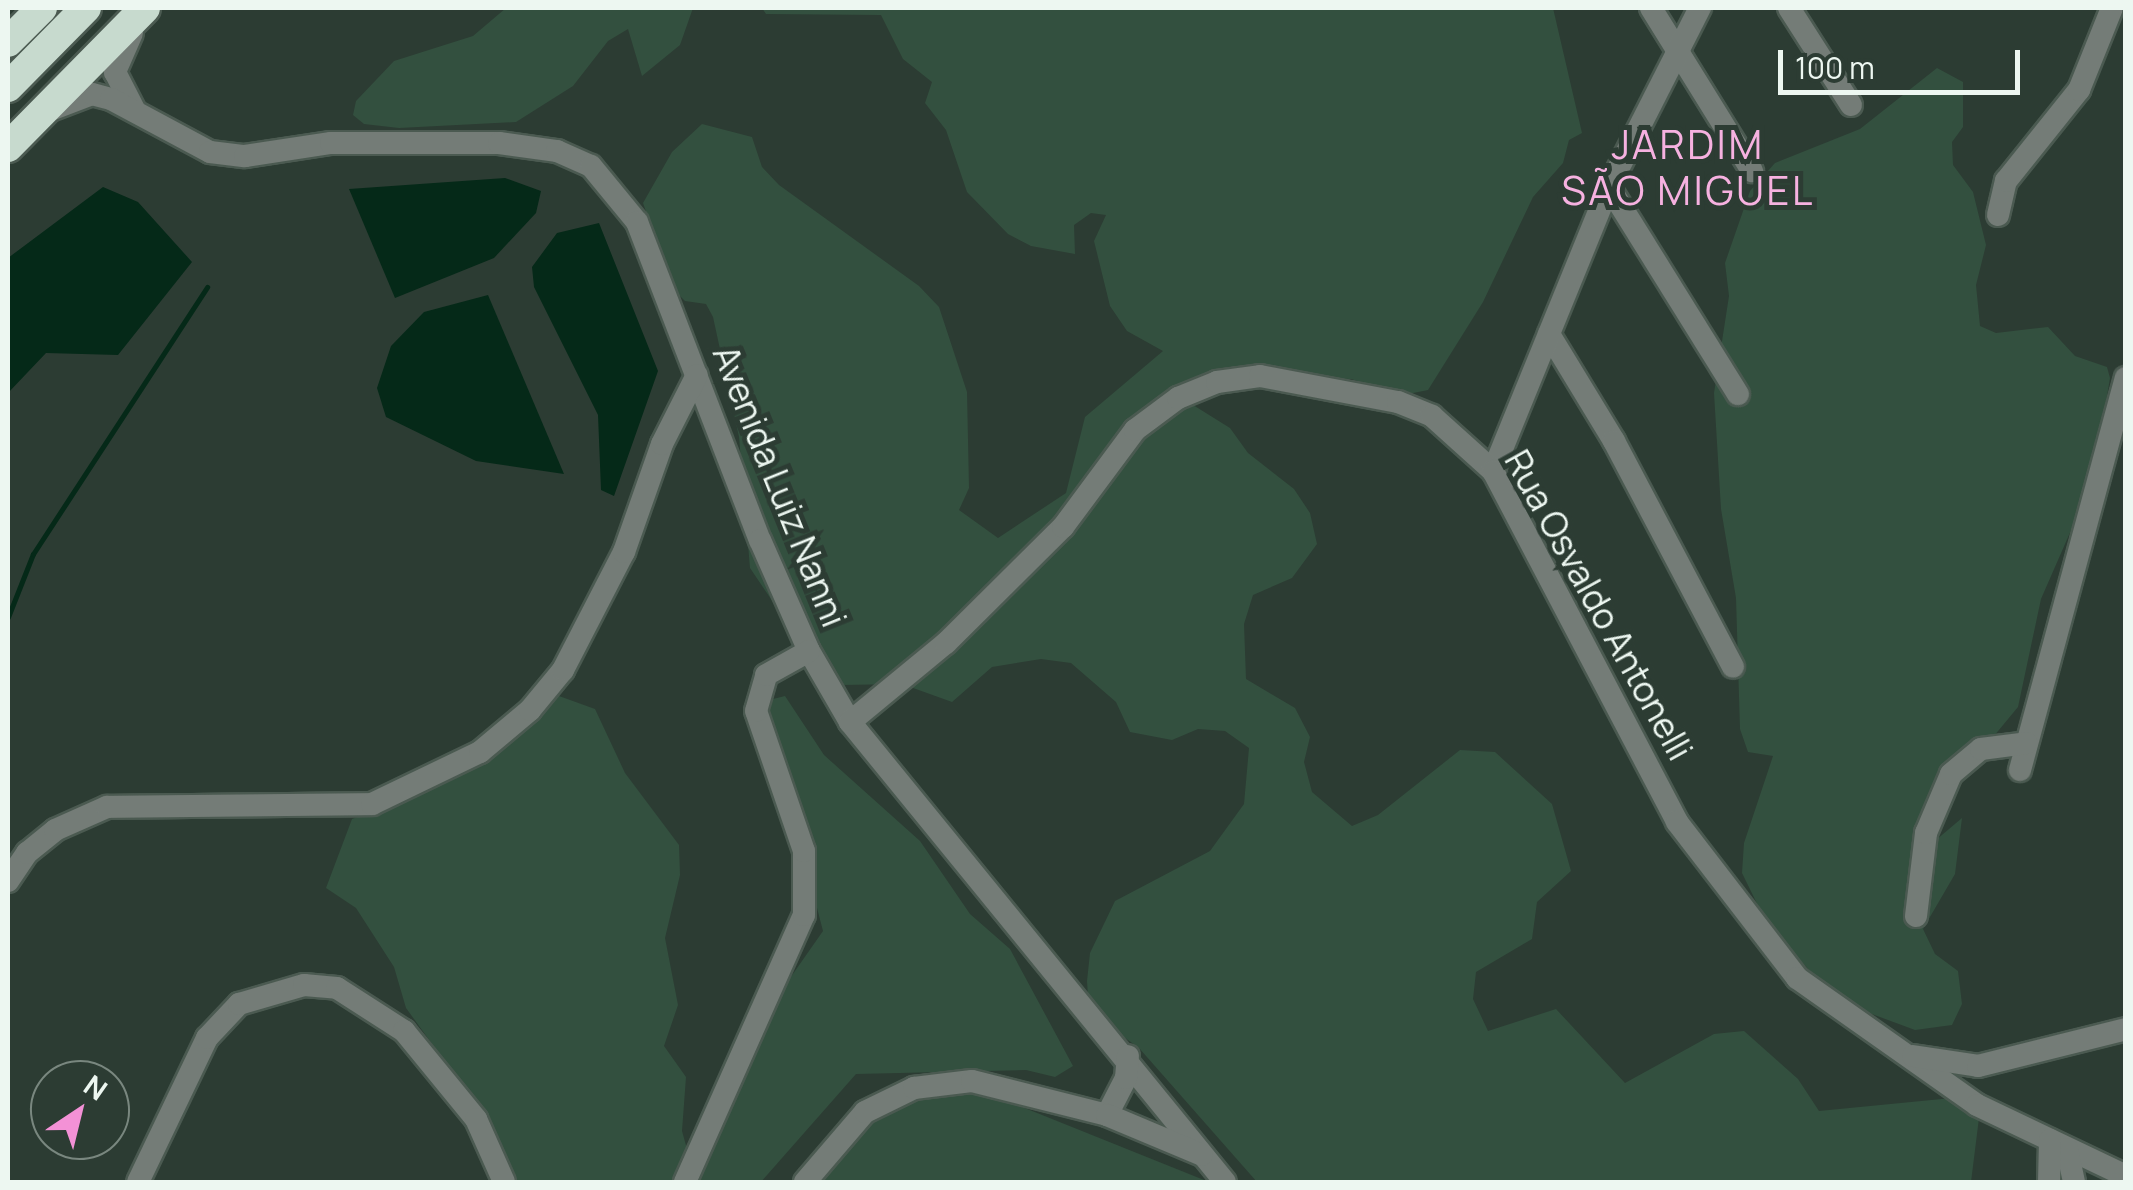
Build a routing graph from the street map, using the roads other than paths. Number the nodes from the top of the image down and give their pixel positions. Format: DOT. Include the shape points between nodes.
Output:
graph roads {
  1 [pos="42,8"];
  2 [pos="86,8"];
  3 [pos="148,8"];
  4 [pos="1651,8"];
  5 [pos="1700,8"];
  6 [pos="1789,8"];
  7 [pos="2112,8"];
  8 [pos="8,42"];
  9 [pos="1677,50"];
  10 [pos="8,87"];
  11 [pos="1850,105"];
  12 [pos="137,114"];
  13 [pos="15,138"];
  14 [pos="1752,170"];
  15 [pos="1609,187"];
  16 [pos="1998,215"];
  17 [pos="1548,334"];
  18 [pos="697,376"];
  19 [pos="2126,378"];
  20 [pos="1738,394"];
  21 [pos="1493,471"];
  22 [pos="809,652"];
  23 [pos="1733,667"];
  24 [pos="850,722"];
  25 [pos="2027,743"];
  26 [pos="2020,770"];
  27 [pos="8,881"];
  28 [pos="1916,916"];
  29 [pos="2126,1029"];
  30 [pos="1904,1054"];
  31 [pos="1128,1056"];
  32 [pos="1978,1066"];
  33 [pos="1163,1102"];
  34 [pos="1977,1105"];
  35 [pos="1106,1115"];
  36 [pos="1139,1129"];
  37 [pos="2059,1145"];
  38 [pos="1205,1156"];
  39 [pos="2126,1176"];
  40 [pos="138,1182"];
  41 [pos="504,1182"];
  42 [pos="686,1182"];
  43 [pos="805,1182"];
  44 [pos="1225,1182"];
  45 [pos="2049,1182"];
  46 [pos="2074,1182"];
  1 -- 8 [label="highway"];
  2 -- 10 [label="highway"];
  3 -- 12 [label="street" via="115,60"];
  3 -- 13 [label="highway"];
  4 -- 9 [label="street"];
  5 -- 9 [label="street"];
  6 -- 11 [label="street"];
  7 -- 16 [label="street" via="2067,112 2006,181"];
  9 -- 14 [label="street"];
  9 -- 15 [label="street"];
  12 -- 13 [label="street, Avenida Luiz Nanni" via="92,94 58,106"];
  12 -- 18 [label="street, Avenida Luiz Nanni" via="210,152 246,156 331,143 499,143 557,151 591,166 637,222"];
  15 -- 17 [label="street"];
  15 -- 20 [label="street"];
  17 -- 21 [label="street"];
  17 -- 23 [label="street" via="1614,441"];
  18 -- 22 [label="street, Avenida Luiz Nanni"];
  18 -- 27 [label="street" via="662,444 624,552 562,670 530,710 480,752 372,804 107,807 55,830 27,853"];
  19 -- 25 [label="street"];
  21 -- 24 [label="street, Rua Osvaldo Antonelli" via="1432,416 1398,402 1260,376 1204,388 1135,430 1063,527 946,643"];
  21 -- 30 [label="street, Rua Osvaldo Antonelli" via="1677,822 1797,978"];
  22 -- 24 [label="street, Avenida Luiz Nanni"];
  22 -- 42 [label="street" via="766,675 756,711 804,851 804,915"];
  24 -- 31 [label="street, Avenida Luiz Nanni"];
  25 -- 26 [label="street"];
  25 -- 28 [label="street" via="1981,749 1965,756 1952,774 1926,833"];
  29 -- 32 [label="street"];
  30 -- 32 [label="street"];
  30 -- 34 [label="street, Rua Osvaldo Antonelli"];
  31 -- 33 [label="street, Avenida Luiz Nanni"];
  31 -- 35 [label="street" via="1126,1078"];
  32 -- 34 [label="street"];
  33 -- 36 [label="street"];
  33 -- 38 [label="street, Avenida Luiz Nanni"];
  34 -- 37 [label="street, Rua Osvaldo Antonelli"];
  35 -- 36 [label="street"];
  35 -- 43 [label="street" via="972,1081 914,1088 865,1112"];
  36 -- 38 [label="street"];
  37 -- 39 [label="street, Rua Osvaldo Antonelli"];
  37 -- 45 [label="street"];
  37 -- 46 [label="street"];
  38 -- 44 [label="street, Avenida Luiz Nanni"];
  40 -- 41 [label="street" via="207,1038 239,1004 304,985 337,988 404,1030 476,1119"];
}
